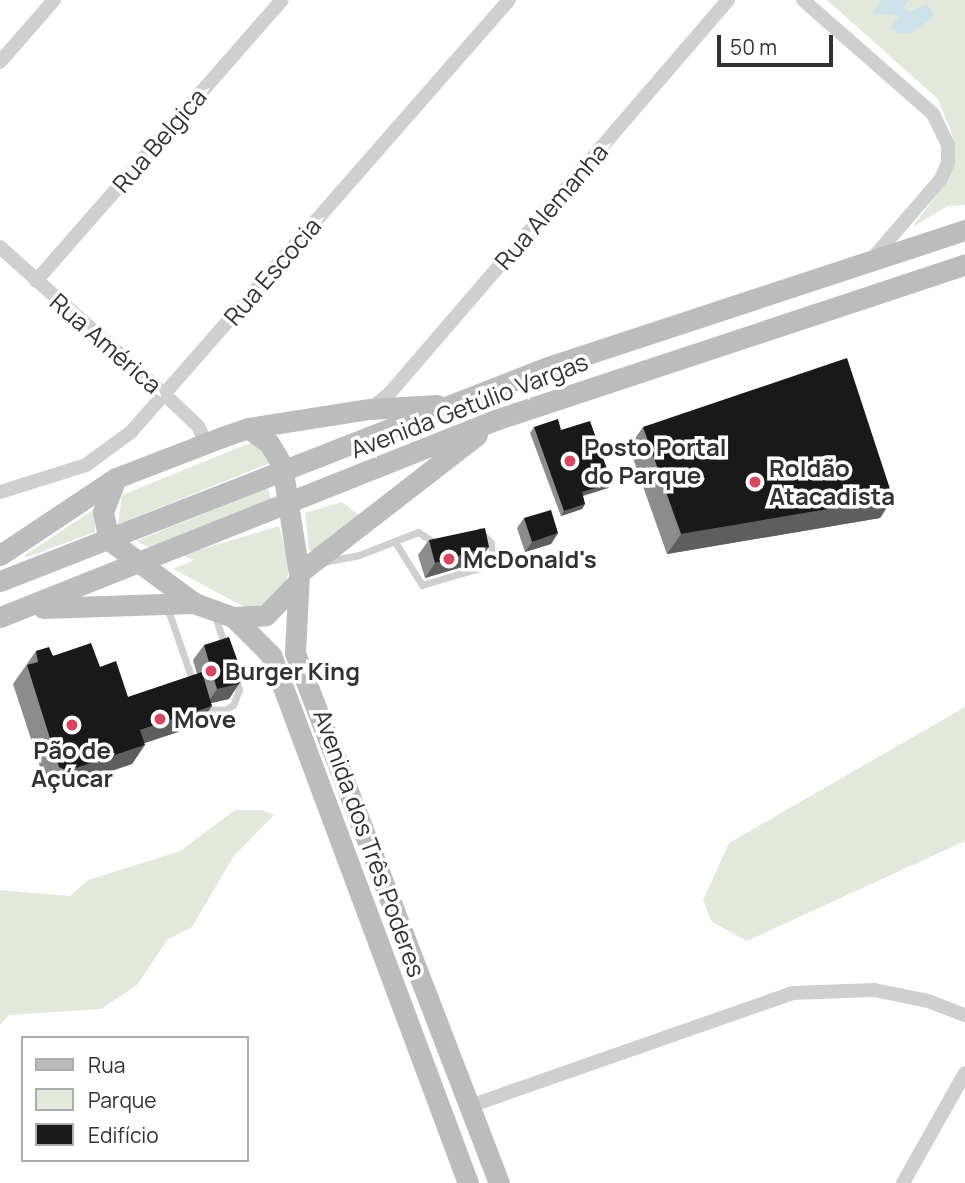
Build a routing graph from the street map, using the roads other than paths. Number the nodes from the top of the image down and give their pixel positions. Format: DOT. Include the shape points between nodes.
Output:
graph roads {
  1 [pos="54,0"];
  2 [pos="282,0"];
  3 [pos="509,0"];
  4 [pos="729,0"];
  5 [pos="803,0"];
  6 [pos="0,62"];
  7 [pos="965,230"];
  8 [pos="0,247"];
  9 [pos="872,260"];
  10 [pos="965,265"];
  11 [pos="36,281"];
  12 [pos="164,394"];
  13 [pos="462,401"];
  14 [pos="370,409"];
  15 [pos="495,420"];
  16 [pos="248,428"];
  17 [pos="206,443"];
  18 [pos="283,474"];
  19 [pos="116,478"];
  20 [pos="3,488"];
  21 [pos="286,503"];
  22 [pos="469,534"];
  23 [pos="109,540"];
  24 [pos="447,540"];
  25 [pos="395,542"];
  26 [pos="0,555"];
  27 [pos="139,563"];
  28 [pos="303,574"];
  29 [pos="0,581"];
  30 [pos="167,606"];
  31 [pos="203,607"];
  32 [pos="27,609"];
  33 [pos="0,617"];
  34 [pos="233,617"];
  35 [pos="228,656"];
  36 [pos="232,667"];
  37 [pos="965,1015"];
  38 [pos="965,1073"];
  39 [pos="470,1106"];
  40 [pos="468,1183"];
  41 [pos="499,1183"];
  42 [pos="903,1183"];
  1 -- 6 [label="street"];
  2 -- 11 [label="street, Rua Belgica"];
  3 -- 12 [label="street, Rua Escocia"];
  4 -- 14 [label="street, Rua Alemanha" via="389,394"];
  5 -- 9 [label="street" via="933,114 948,145 948,163 941,180"];
  7 -- 9 [label="main road, Avenida Getúlio Vargas"];
  8 -- 11 [label="street, Rua América"];
  9 -- 13 [label="main road, Avenida Getúlio Vargas" via="548,367"];
  10 -- 15 [label="main road, Avenida Getúlio Vargas"];
  11 -- 12 [label="street, Rua América"];
  12 -- 17 [label="street, Rua América" via="198,426"];
  12 -- 20 [label="street, Rua Escocia" via="131,432 102,456"];
  13 -- 14 [label="main road"];
  13 -- 18 [label="main road, Avenida Getúlio Vargas"];
  14 -- 16 [label="main road"];
  15 -- 21 [label="main road, Avenida Getúlio Vargas"];
  15 -- 28 [label="main road"];
  16 -- 17 [label="main road"];
  16 -- 18 [label="main road, Avenida dos Três Poderes" via="275,449"];
  17 -- 19 [label="main road"];
  18 -- 21 [label="main road, Avenida dos Três Poderes"];
  18 -- 23 [label="main road, Avenida Getúlio Vargas"];
  19 -- 23 [label="main road" via="103,512"];
  19 -- 26 [label="main road"];
  21 -- 27 [label="main road, Avenida Getúlio Vargas"];
  21 -- 28 [label="main road, Avenida dos Três Poderes"];
  22 -- 25 [label="lane" via="480,531 492,542 486,566 422,584"];
  23 -- 27 [label="main road, Avenida dos Três Poderes"];
  23 -- 29 [label="main road, Avenida Getúlio Vargas"];
  24 -- 25 [label="lane" via="435,544 418,532"];
  25 -- 28 [label="lane"];
  27 -- 31 [label="main road, Avenida dos Três Poderes"];
  27 -- 32 [label="main road, Avenida Getúlio Vargas"];
  28 -- 34 [label="main road" via="266,615"];
  28 -- 39 [label="main road, Avenida dos Três Poderes" via="295,653"];
  30 -- 31 [label="main road"];
  30 -- 32 [label="main road"];
  30 -- 36 [label="lane" via="202,710 225,710 238,699"];
  31 -- 34 [label="main road, Avenida dos Três Poderes"];
  31 -- 35 [label="lane"];
  32 -- 33 [label="main road, Avenida Getúlio Vargas"];
  34 -- 40 [label="main road, Avenida dos Três Poderes" via="271,655"];
  37 -- 39 [label="street" via="928,1001 874,990 792,993"];
  38 -- 42 [label="street"];
  39 -- 41 [label="main road, Avenida dos Três Poderes"];
}
